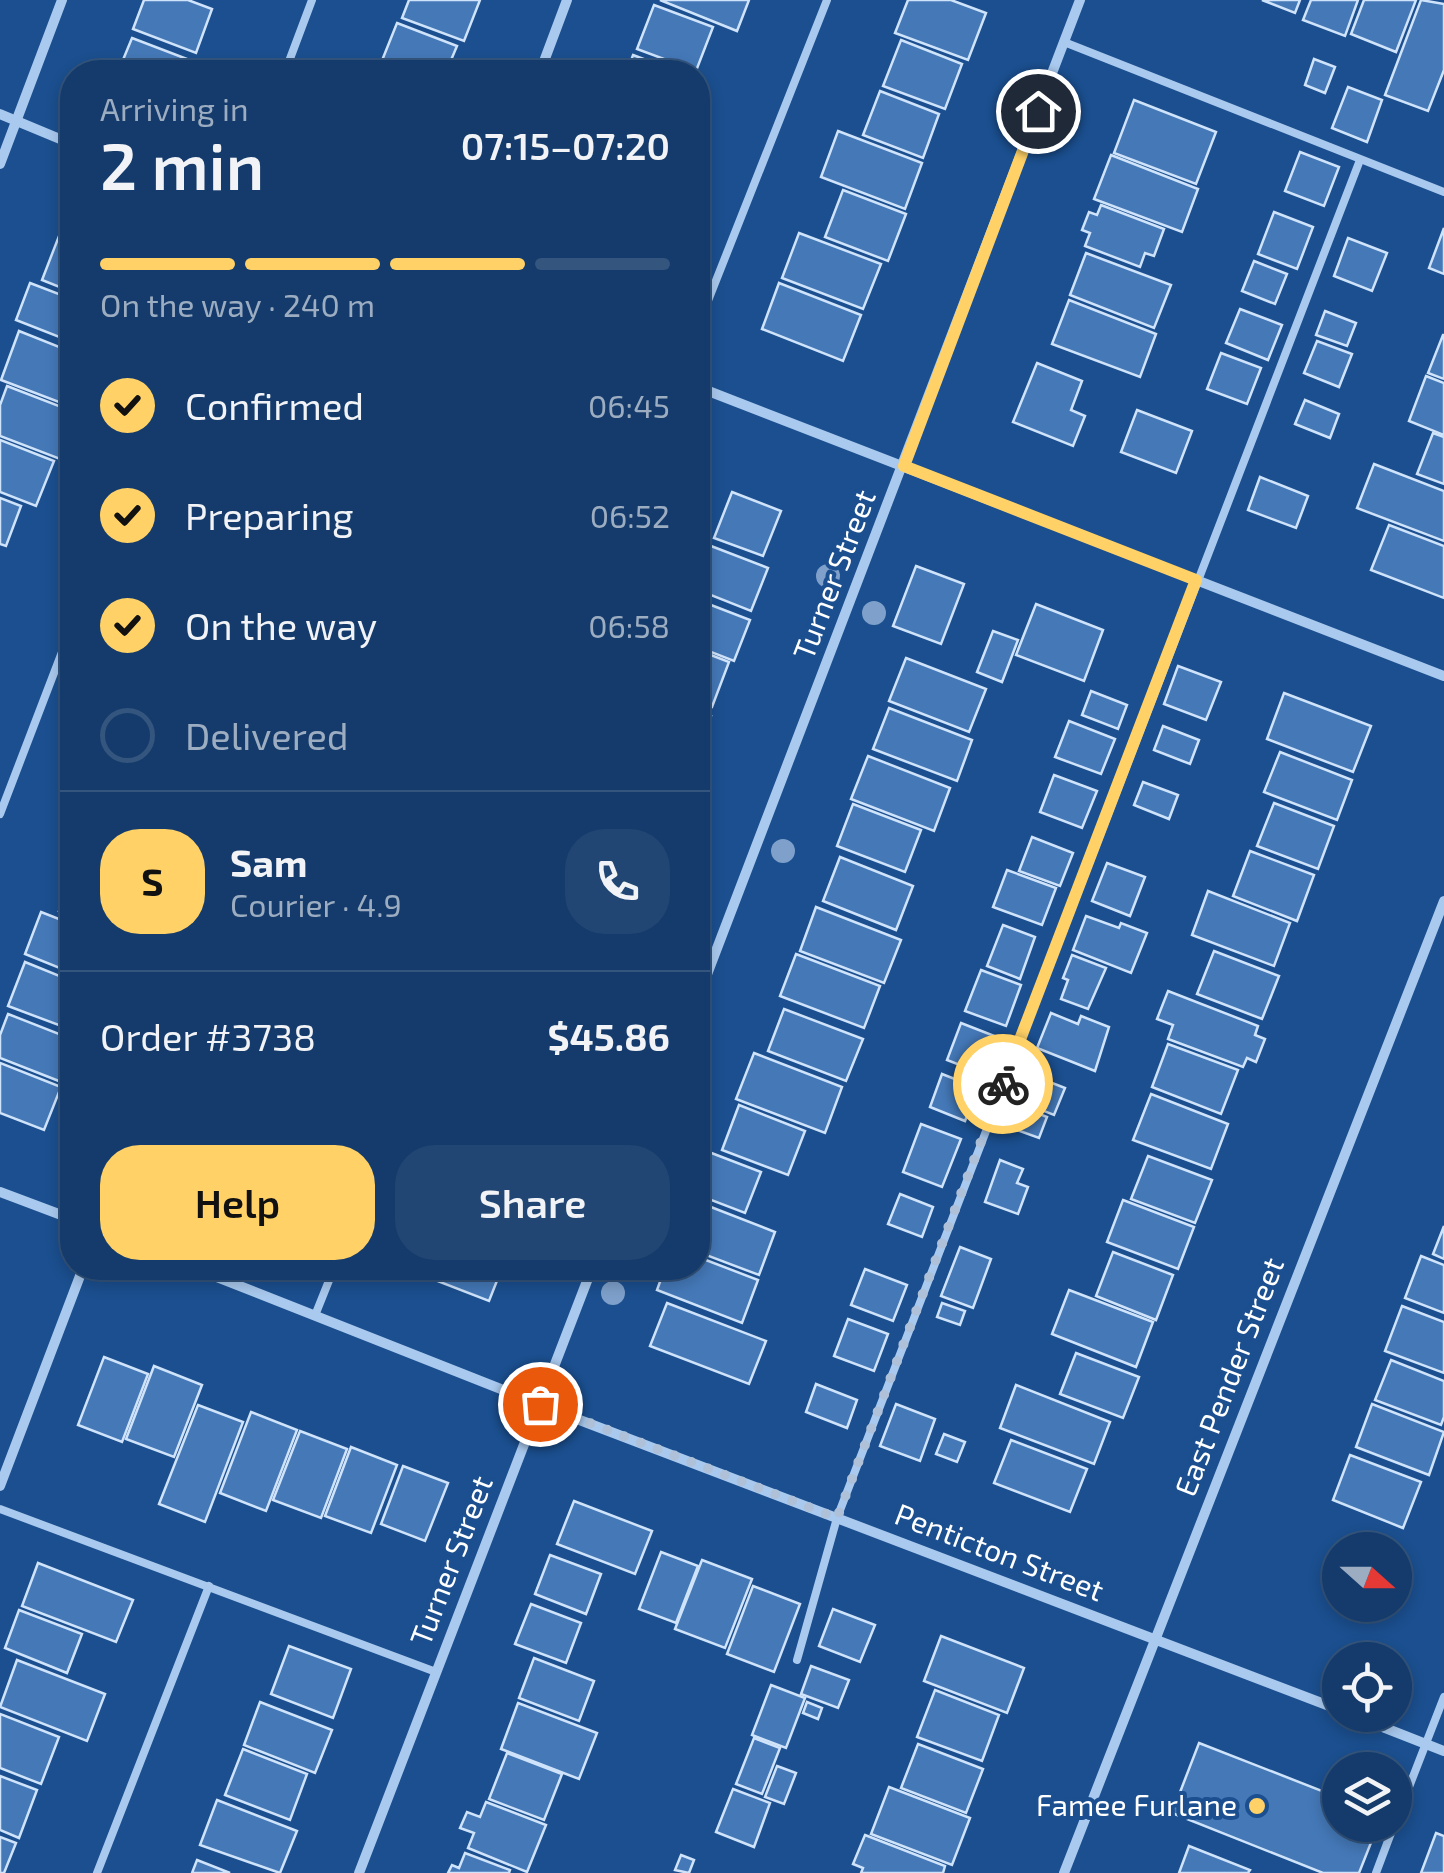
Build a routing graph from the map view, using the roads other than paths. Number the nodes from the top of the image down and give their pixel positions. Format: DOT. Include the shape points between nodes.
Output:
graph roads {
  1 [pos="62,0"];
  2 [pos="312,0"];
  3 [pos="568,0"];
  4 [pos="827,0"];
  5 [pos="1080,0"];
  6 [pos="1064,42"];
  7 [pos="290,60"];
  8 [pos="545,60"];
  9 [pos="0,114"];
  10 [pos="15,122"];
  11 [pos="60,139"];
  12 [pos="1360,160"];
  13 [pos="0,164"];
  14 [pos="1444,192"];
  15 [pos="710,296"];
  16 [pos="710,392"];
  17 [pos="904,466"];
  18 [pos="1196,580"];
  19 [pos="60,657"];
  20 [pos="1444,676"];
  21 [pos="0,814"];
  22 [pos="1444,901"];
  23 [pos="710,967"];
  24 [pos="0,1192"];
  25 [pos="60,1215"];
  26 [pos="78,1280"];
  27 [pos="226,1280"];
  28 [pos="329,1280"];
  29 [pos="587,1280"];
  30 [pos="316,1314"];
  31 [pos="540,1404"];
  32 [pos="0,1486"];
  33 [pos="0,1509"];
  34 [pos="837,1518"];
  35 [pos="208,1586"];
  36 [pos="1154,1639"];
  37 [pos="797,1660"];
  38 [pos="436,1672"];
  39 [pos="1444,1698"];
  40 [pos="1322,1703"];
  41 [pos="1395,1732"];
  42 [pos="1426,1744"];
  43 [pos="1444,1751"];
  44 [pos="1412,1780"];
  45 [pos="1388,1842"];
  46 [pos="97,1873"];
  47 [pos="359,1873"];
  48 [pos="1064,1873"];
  49 [pos="1376,1873"];
  1 -- 10 [label="street"];
  2 -- 7 [label="lane"];
  3 -- 8 [label="street"];
  4 -- 15 [label="lane"];
  5 -- 6 [label="street, Turner Street"];
  6 -- 12 [label="lane"];
  6 -- 17 [label="street, Turner Street"];
  9 -- 10 [label="street"];
  10 -- 11 [label="street"];
  10 -- 13 [label="street"];
  12 -- 14 [label="lane"];
  12 -- 18 [label="lane"];
  16 -- 17 [label="street"];
  17 -- 18 [label="street"];
  17 -- 23 [label="street, Turner Street"];
  18 -- 20 [label="street"];
  18 -- 34 [label="lane"];
  19 -- 21 [label="lane"];
  22 -- 36 [label="street, East Pender Street"];
  24 -- 25 [label="street"];
  26 -- 32 [label="street"];
  27 -- 30 [label="street, Penticton Street"];
  28 -- 30 [label="lane"];
  29 -- 31 [label="street, Turner Street"];
  30 -- 31 [label="street, Penticton Street"];
  31 -- 34 [label="street, Penticton Street"];
  31 -- 38 [label="street, Turner Street"];
  33 -- 35 [label="lane"];
  34 -- 36 [label="street, Penticton Street"];
  34 -- 37 [label="lane"];
  35 -- 38 [label="lane"];
  35 -- 46 [label="lane"];
  36 -- 40 [label="street, Penticton Street"];
  36 -- 48 [label="street, East Pender Street"];
  38 -- 47 [label="street, Turner Street"];
  39 -- 42 [label="lane"];
  41 -- 42 [label="street"];
  42 -- 43 [label="street"];
  42 -- 44 [label="lane"];
  45 -- 49 [label="lane"];
}
